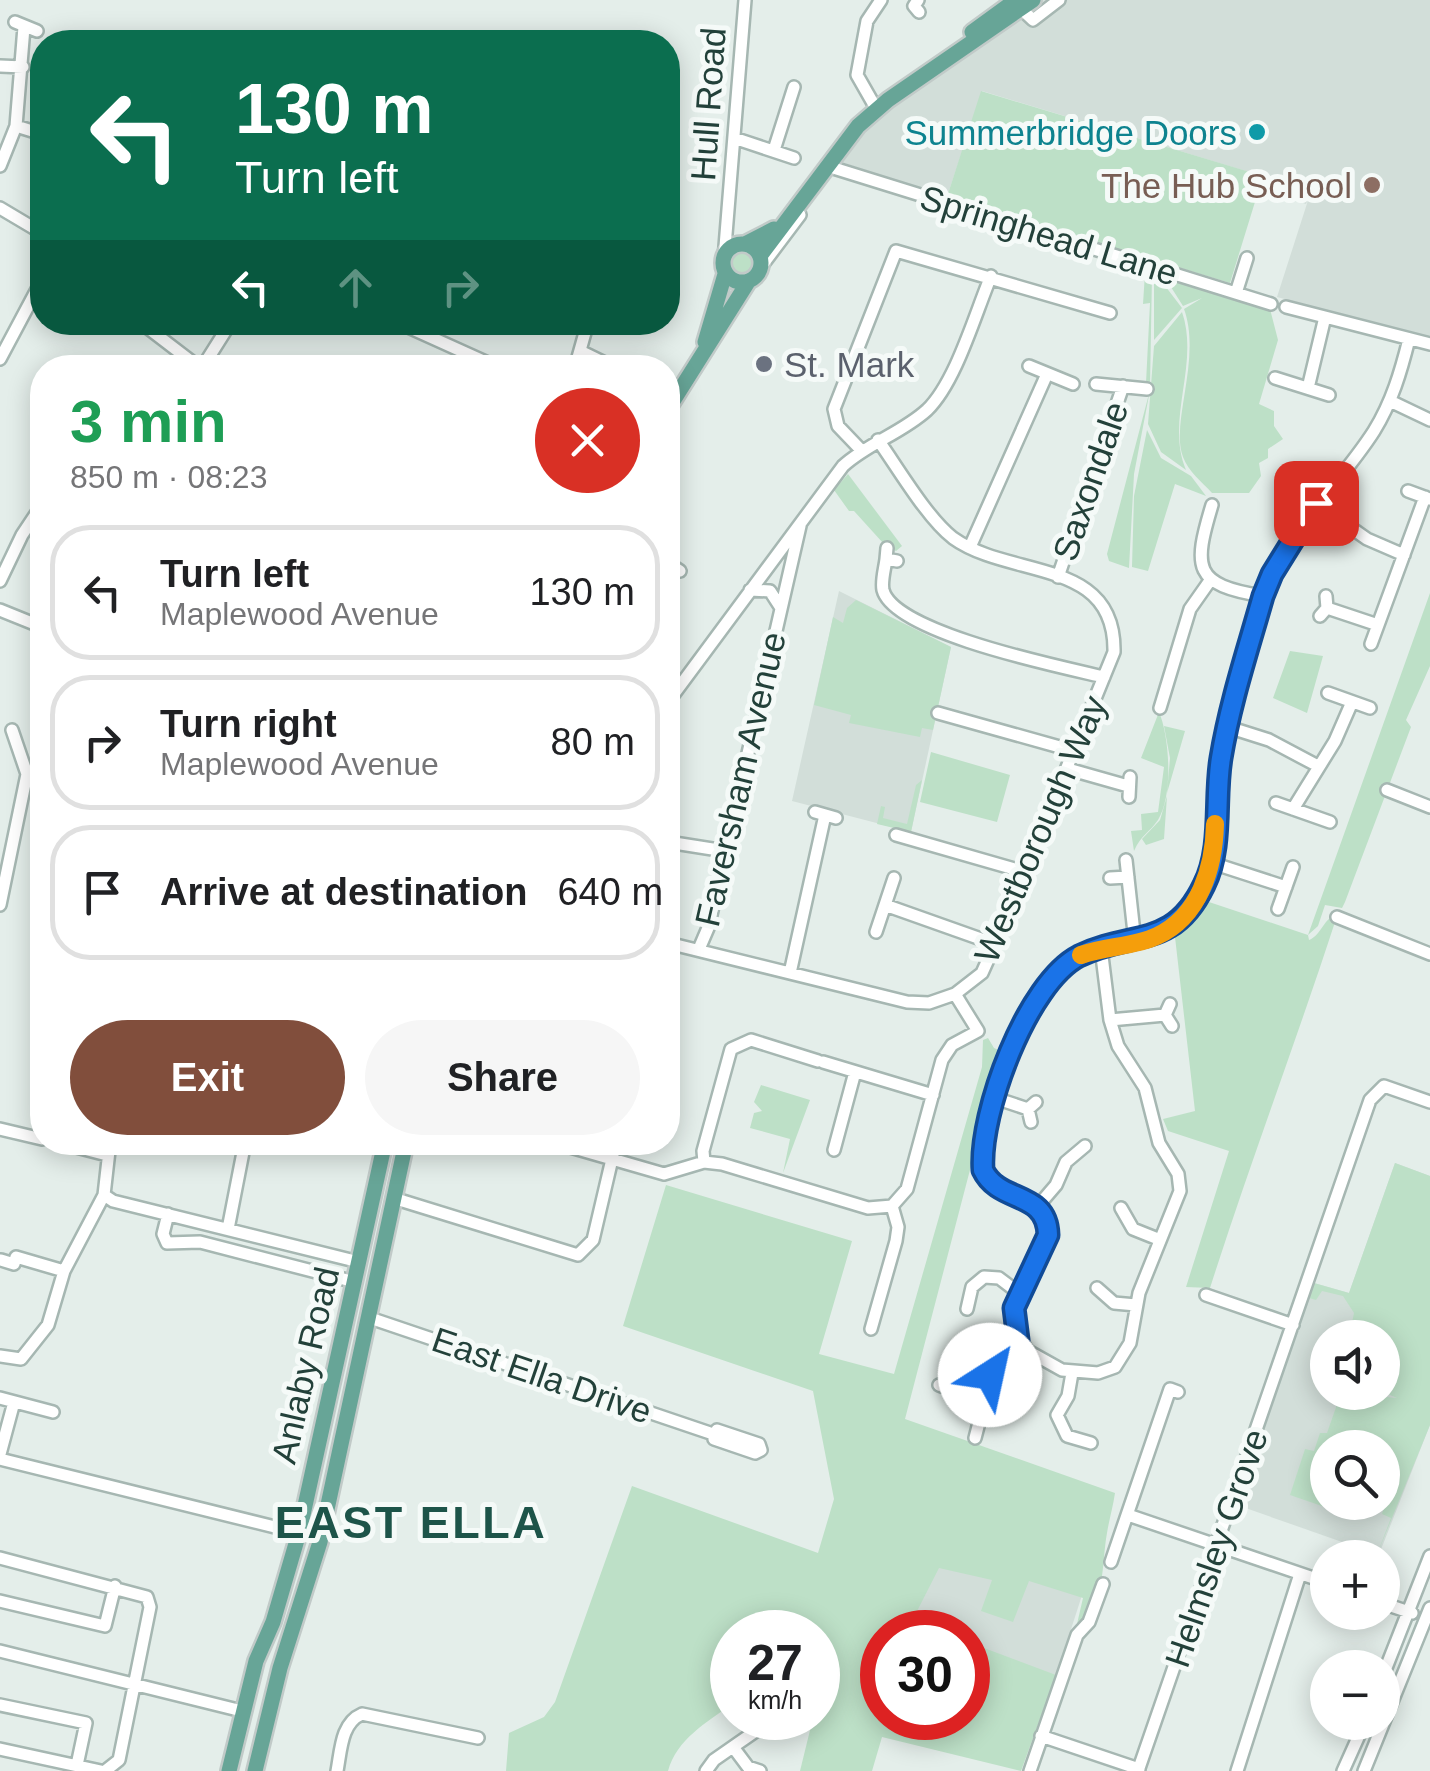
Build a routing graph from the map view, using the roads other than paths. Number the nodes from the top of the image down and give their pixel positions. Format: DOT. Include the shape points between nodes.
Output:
graph roads {
  1 [pos="746,0"];
  2 [pos="882,0"];
  3 [pos="901,0"];
  4 [pos="1059,0"];
  5 [pos="1021,3"];
  6 [pos="917,6"];
  7 [pos="25,27"];
  8 [pos="0,66"];
  9 [pos="22,66"];
  10 [pos="794,86"];
  11 [pos="873,103"];
  12 [pos="16,126"];
  13 [pos="30,130"];
  14 [pos="737,138"];
  15 [pos="774,150"];
  16 [pos="794,158"];
  17 [pos="0,166"];
  18 [pos="827,166"];
  19 [pos="816,191"];
  20 [pos="0,208"];
  21 [pos="731,212"];
  22 [pos="30,226"];
  23 [pos="745,242"];
  24 [pos="760,256"];
  25 [pos="1247,258"];
  26 [pos="725,266"];
  27 [pos="991,276"];
  28 [pos="752,278"];
  29 [pos="1236,293"];
  30 [pos="30,302"];
  31 [pos="1271,304"];
  32 [pos="1286,307"];
  33 [pos="1105,309"];
  34 [pos="1325,317"];
  35 [pos="157,335"];
  36 [pos="426,335"];
  37 [pos="585,335"];
  38 [pos="1409,339"];
  39 [pos="1430,344"];
  40 [pos="582,352"];
  41 [pos="184,355"];
  42 [pos="470,355"];
  43 [pos="581,355"];
  44 [pos="588,355"];
  45 [pos="0,358"];
  46 [pos="699,360"];
  47 [pos="1029,366"];
  48 [pos="1047,374"];
  49 [pos="1274,378"];
  50 [pos="1072,384"];
  51 [pos="1096,384"];
  52 [pos="680,385"];
  53 [pos="1123,386"];
  54 [pos="1308,388"];
  55 [pos="1146,389"];
  56 [pos="1329,394"];
  57 [pos="1390,400"];
  58 [pos="1430,420"];
  59 [pos="878,440"];
  60 [pos="860,450"];
  61 [pos="1408,491"];
  62 [pos="1427,498"];
  63 [pos="1316,503"];
  64 [pos="1212,505"];
  65 [pos="802,520"];
  66 [pos="30,523"];
  67 [pos="970,547"];
  68 [pos="1404,555"];
  69 [pos="890,556"];
  70 [pos="1058,577"];
  71 [pos="0,581"];
  72 [pos="1209,582"];
  73 [pos="750,590"];
  74 [pos="1263,596"];
  75 [pos="1324,607"];
  76 [pos="781,608"];
  77 [pos="0,610"];
  78 [pos="30,622"];
  79 [pos="1378,625"];
  80 [pos="1371,644"];
  81 [pos="1104,677"];
  82 [pos="680,686"];
  83 [pos="1146,688"];
  84 [pos="1164,693"];
  85 [pos="1328,694"];
  86 [pos="1352,702"];
  87 [pos="1160,708"];
  88 [pos="1370,708"];
  89 [pos="944,718"];
  90 [pos="1228,728"];
  91 [pos="12,730"];
  92 [pos="1074,751"];
  93 [pos="1318,766"];
  94 [pos="1068,769"];
  95 [pos="27,774"];
  96 [pos="30,775"];
  97 [pos="1129,787"];
  98 [pos="1387,790"];
  99 [pos="1276,804"];
  100 [pos="1430,807"];
  101 [pos="1293,809"];
  102 [pos="825,815"];
  103 [pos="1330,822"];
  104 [pos="902,840"];
  105 [pos="680,844"];
  106 [pos="726,852"];
  107 [pos="1126,860"];
  108 [pos="1212,864"];
  109 [pos="1293,867"];
  110 [pos="1024,872"];
  111 [pos="1128,876"];
  112 [pos="894,878"];
  113 [pos="1110,878"];
  114 [pos="1286,887"];
  115 [pos="0,905"];
  116 [pos="886,905"];
  117 [pos="1278,908"];
  118 [pos="1336,917"];
  119 [pos="876,932"];
  120 [pos="1135,942"];
  121 [pos="996,944"];
  122 [pos="680,945"];
  123 [pos="1101,948"];
  124 [pos="699,949"];
  125 [pos="1430,954"];
  126 [pos="790,973"];
  127 [pos="954,994"];
  128 [pos="1169,1015"];
  129 [pos="1110,1020"];
  130 [pos="855,1072"];
  131 [pos="933,1095"];
  132 [pos="995,1098"];
  133 [pos="1430,1102"];
  134 [pos="1032,1122"];
  135 [pos="0,1129"];
  136 [pos="30,1136"];
  137 [pos="840,1144"];
  138 [pos="1086,1145"];
  139 [pos="107,1155"];
  140 [pos="242,1155"];
  141 [pos="382,1155"];
  142 [pos="403,1155"];
  143 [pos="594,1155"];
  144 [pos="612,1155"];
  145 [pos="610,1160"];
  146 [pos="704,1162"];
  147 [pos="104,1195"];
  148 [pos="393,1198"];
  149 [pos="892,1206"];
  150 [pos="1038,1206"];
  151 [pos="1121,1208"];
  152 [pos="168,1214"];
  153 [pos="228,1229"];
  154 [pos="1158,1239"];
  155 [pos="0,1260"];
  156 [pos="360,1262"];
  157 [pos="64,1271"];
  158 [pos="354,1282"];
  159 [pos="1097,1288"];
  160 [pos="1020,1294"];
  161 [pos="1206,1295"];
  162 [pos="1136,1305"];
  163 [pos="968,1309"];
  164 [pos="367,1316"];
  165 [pos="1292,1325"];
  166 [pos="870,1329"];
  167 [pos="1018,1340"];
  168 [pos="0,1356"];
  169 [pos="1072,1373"];
  170 [pos="960,1378"];
  171 [pos="939,1385"];
  172 [pos="1178,1392"];
  173 [pos="956,1394"];
  174 [pos="0,1398"];
  175 [pos="14,1402"];
  176 [pos="986,1403"];
  177 [pos="54,1412"];
  178 [pos="716,1435"];
  179 [pos="975,1438"];
  180 [pos="1091,1442"];
  181 [pos="0,1457"];
  182 [pos="1128,1515"];
  183 [pos="299,1533"];
  184 [pos="1216,1545"];
  185 [pos="1430,1556"];
  186 [pos="0,1558"];
  187 [pos="1111,1562"];
  188 [pos="1300,1574"];
  189 [pos="1310,1578"];
  190 [pos="1103,1584"];
  191 [pos="114,1586"];
  192 [pos="0,1601"];
  193 [pos="1400,1609"];
  194 [pos="1408,1612"];
  195 [pos="1428,1613"];
  196 [pos="0,1650"];
  197 [pos="1393,1650"];
  198 [pos="135,1684"];
  199 [pos="0,1705"];
  200 [pos="242,1711"];
  201 [pos="1041,1736"];
  202 [pos="478,1738"];
  203 [pos="743,1740"];
  204 [pos="1357,1740"];
  205 [pos="734,1747"];
  206 [pos="0,1749"];
  207 [pos="77,1764"];
  208 [pos="1138,1770"];
  209 [pos="103,1771"];
  210 [pos="230,1771"];
  211 [pos="255,1771"];
  212 [pos="337,1771"];
  213 [pos="706,1771"];
  214 [pos="760,1771"];
  215 [pos="1030,1771"];
  216 [pos="1237,1771"];
  217 [pos="1343,1771"];
  218 [pos="1364,1771"];
  1 -- 14 [label="street, Hull Road"];
  2 -- 11 [label="street" via="868,21 857,74"];
  3 -- 6 [label="street"];
  4 -- 5 [label="street" via="1033,20"];
  5 -- 11 [label="main road"];
  5 -- 18 [label="main road" via="888,100"];
  7 -- 9 [label="street"];
  8 -- 9 [label="street"];
  9 -- 12 [label="street"];
  10 -- 15 [label="street"];
  11 -- 23 [label="main road" via="851,121 778,225"];
  12 -- 13 [label="street"];
  12 -- 17 [label="street"];
  14 -- 15 [label="street"];
  14 -- 21 [label="street, Hull Road"];
  15 -- 16 [label="street"];
  18 -- 24 [label="main road"];
  18 -- 29 [label="street, Springhead Lane"];
  19 -- 28 [label="street"];
  20 -- 22 [label="street"];
  21 -- 23 [label="street, Hull Road"];
  21 -- 26 [label="street, Hull Road"];
  23 -- 24 [label="main road"];
  23 -- 26 [label="main road" via="734,246"];
  24 -- 28 [label="main road"];
  25 -- 29 [label="street"];
  26 -- 28 [label="main road" via="735,282"];
  26 -- 46 [label="main road, Hull Road"];
  27 -- 33 [label="street"];
  27 -- 59 [label="street" via="940,395"];
  27 -- 60 [label="street" via="906,252 890,257 834,408 838,426"];
  28 -- 46 [label="main road, Hull Road"];
  29 -- 31 [label="street, Springhead Lane"];
  30 -- 45 [label="street"];
  32 -- 34 [label="street"];
  34 -- 38 [label="street"];
  34 -- 54 [label="street"];
  35 -- 41 [label="street"];
  36 -- 42 [label="street"];
  37 -- 40 [label="street"];
  38 -- 39 [label="street"];
  38 -- 57 [label="street"];
  40 -- 43 [label="street"];
  40 -- 44 [label="street"];
  46 -- 52 [label="main road, Hull Road"];
  47 -- 48 [label="street"];
  48 -- 50 [label="street"];
  48 -- 67 [label="street"];
  49 -- 54 [label="street"];
  51 -- 53 [label="street, Saxondale"];
  53 -- 55 [label="street, Saxondale"];
  53 -- 70 [label="street, Saxondale"];
  54 -- 56 [label="street"];
  57 -- 58 [label="street"];
  57 -- 63 [label="street" via="1359,452"];
  59 -- 60 [label="street"];
  59 -- 67 [label="street, Westborough Way" via="952,536"];
  60 -- 65 [label="street"];
  61 -- 62 [label="street"];
  62 -- 68 [label="street"];
  63 -- 68 [label="street" via="1367,539"];
  63 -- 74 [label="street"];
  64 -- 72 [label="street" via="1198,556"];
  65 -- 73 [label="street"];
  65 -- 76 [label="street, Faversham Avenue"];
  66 -- 71 [label="street"];
  67 -- 70 [label="street, Westborough Way"];
  68 -- 79 [label="street"];
  69 -- 81 [label="street" via="882,588 908,614 954,637"];
  70 -- 81 [label="street, Westborough Way" via="1115,608 1114,652"];
  72 -- 74 [label="street"];
  72 -- 84 [label="street" via="1190,609"];
  73 -- 76 [label="street, Faversham Avenue" via="770,592"];
  73 -- 82 [label="street"];
  74 -- 90 [label="street"];
  75 -- 79 [label="street"];
  76 -- 106 [label="street, Faversham Avenue"];
  77 -- 78 [label="street"];
  79 -- 80 [label="street"];
  81 -- 92 [label="street, Westborough Way"];
  83 -- 84 [label="street"];
  84 -- 87 [label="street"];
  85 -- 86 [label="street"];
  86 -- 88 [label="street"];
  86 -- 93 [label="street"];
  89 -- 92 [label="street"];
  90 -- 93 [label="street" via="1270,740"];
  90 -- 108 [label="street"];
  91 -- 95 [label="street"];
  92 -- 94 [label="street, Westborough Way"];
  93 -- 101 [label="street"];
  94 -- 97 [label="street"];
  94 -- 110 [label="street, Westborough Way"];
  95 -- 96 [label="street"];
  95 -- 115 [label="street"];
  98 -- 100 [label="street"];
  99 -- 101 [label="street"];
  101 -- 103 [label="street"];
  102 -- 126 [label="street"];
  104 -- 110 [label="street"];
  105 -- 106 [label="street"];
  106 -- 124 [label="street, Faversham Avenue"];
  107 -- 111 [label="street"];
  108 -- 114 [label="street"];
  108 -- 120 [label="street" via="1177,924"];
  109 -- 114 [label="street"];
  110 -- 121 [label="street, Westborough Way"];
  111 -- 113 [label="street"];
  111 -- 120 [label="street"];
  112 -- 116 [label="street"];
  114 -- 117 [label="street"];
  116 -- 119 [label="street"];
  116 -- 121 [label="street"];
  118 -- 125 [label="street"];
  120 -- 123 [label="street"];
  121 -- 127 [label="street, Westborough Way" via="982,973"];
  122 -- 124 [label="street"];
  123 -- 129 [label="street"];
  123 -- 132 [label="street" via="1047,980 1024,1019"];
  124 -- 126 [label="street"];
  126 -- 127 [label="street" via="907,1002"];
  127 -- 131 [label="street, Westborough Way" via="978,1031 952,1045"];
  128 -- 129 [label="street"];
  129 -- 154 [label="street" via="1178,1174 1176,1204"];
  130 -- 131 [label="street"];
  130 -- 137 [label="street"];
  130 -- 146 [label="street" via="751,1040 731,1049"];
  131 -- 149 [label="street" via="907,1190"];
  132 -- 134 [label="street" via="1032,1105"];
  132 -- 150 [label="street" via="983,1170 998,1190"];
  133 -- 165 [label="street, Helmsley Grove" via="1392,1087 1376,1090"];
  135 -- 136 [label="street"];
  138 -- 150 [label="street" via="1066,1162"];
  139 -- 147 [label="street"];
  140 -- 153 [label="street"];
  141 -- 156 [label="main road, Anlaby Road"];
  142 -- 148 [label="main road, Anlaby Road"];
  143 -- 145 [label="street"];
  144 -- 145 [label="street"];
  145 -- 146 [label="street" via="664,1174"];
  145 -- 148 [label="street" via="593,1240 578,1255"];
  146 -- 149 [label="street" via="868,1208"];
  147 -- 152 [label="street"];
  147 -- 157 [label="street"];
  148 -- 164 [label="main road, Anlaby Road"];
  149 -- 166 [label="street" via="896,1241"];
  150 -- 160 [label="street" via="1048,1235"];
  151 -- 154 [label="street" via="1124,1227"];
  152 -- 153 [label="street"];
  152 -- 158 [label="street" via="168,1242 200,1242"];
  153 -- 156 [label="street"];
  154 -- 162 [label="street"];
  155 -- 157 [label="street"];
  156 -- 158 [label="main road, Anlaby Road"];
  157 -- 168 [label="street" via="56,1308 41,1334 21,1359"];
  158 -- 183 [label="main road, Anlaby Road"];
  159 -- 162 [label="street" via="1104,1304"];
  160 -- 163 [label="street" via="982,1270"];
  160 -- 167 [label="street" via="1012,1320"];
  161 -- 165 [label="street"];
  162 -- 169 [label="street" via="1130,1343 1114,1367"];
  164 -- 178 [label="street, East Ella Drive"];
  164 -- 211 [label="main road, Anlaby Road" via="320,1542"];
  165 -- 184 [label="street, Helmsley Grove"];
  167 -- 169 [label="street"];
  167 -- 176 [label="street" via="994,1365"];
  169 -- 180 [label="street" via="1057,1432"];
  170 -- 173 [label="street"];
  171 -- 173 [label="street"];
  172 -- 182 [label="street" via="1170,1389"];
  173 -- 176 [label="street"];
  174 -- 175 [label="street"];
  175 -- 177 [label="street"];
  175 -- 181 [label="street"];
  176 -- 179 [label="street"];
  181 -- 183 [label="street"];
  182 -- 184 [label="street"];
  182 -- 187 [label="street"];
  183 -- 200 [label="main road, Anlaby Road"];
  184 -- 188 [label="street"];
  184 -- 208 [label="street, Helmsley Grove"];
  185 -- 194 [label="street"];
  186 -- 191 [label="street"];
  188 -- 189 [label="street"];
  188 -- 216 [label="street"];
  190 -- 201 [label="street"];
  191 -- 192 [label="street" via="105,1626"];
  191 -- 198 [label="street" via="143,1594 150,1607"];
  193 -- 194 [label="street"];
  194 -- 195 [label="street"];
  194 -- 197 [label="street"];
  195 -- 218 [label="street"];
  196 -- 198 [label="street"];
  198 -- 200 [label="street"];
  198 -- 209 [label="street" via="119,1760"];
  199 -- 207 [label="street" via="86,1723"];
  200 -- 210 [label="main road, Anlaby Road"];
  201 -- 208 [label="street"];
  201 -- 215 [label="street"];
  202 -- 212 [label="street" via="362,1714 346,1729"];
  203 -- 205 [label="street"];
  204 -- 217 [label="street"];
  205 -- 213 [label="street"];
  205 -- 214 [label="street" via="748,1768"];
  206 -- 207 [label="street"];
  207 -- 209 [label="street"];
}
